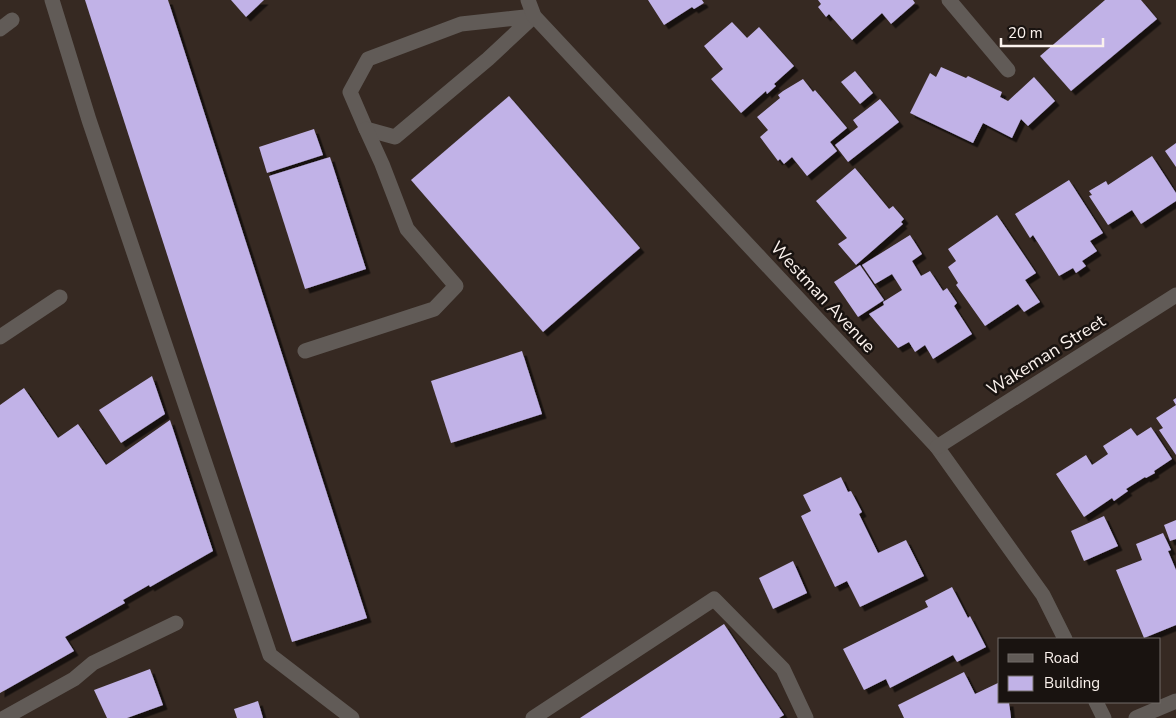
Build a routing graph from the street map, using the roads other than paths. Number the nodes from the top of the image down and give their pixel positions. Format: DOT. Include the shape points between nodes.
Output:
graph roads {
  1 [pos="52,0"];
  2 [pos="528,0"];
  3 [pos="949,0"];
  4 [pos="534,16"];
  5 [pos="1008,70"];
  6 [pos="366,129"];
  7 [pos="1176,295"];
  8 [pos="60,297"];
  9 [pos="0,337"];
  10 [pos="305,351"];
  11 [pos="937,446"];
  12 [pos="176,623"];
  13 [pos="1064,638"];
  14 [pos="1176,701"];
  15 [pos="1096,703"];
  16 [pos="4,718"];
  17 [pos="352,718"];
  18 [pos="533,718"];
  19 [pos="806,718"];
  20 [pos="1104,718"];
  21 [pos="1136,718"];
  1 -- 17 [label="street" via="89,120 270,655"];
  2 -- 4 [label="street, Westman Avenue"];
  3 -- 5 [label="street"];
  4 -- 6 [label="street" via="395,136"];
  4 -- 6 [label="street" via="461,24 368,59 350,92"];
  4 -- 11 [label="street, Westman Avenue"];
  6 -- 10 [label="street" via="407,229 456,286 434,309"];
  7 -- 11 [label="street, Wakeman Street"];
  8 -- 9 [label="street"];
  11 -- 13 [label="street, Westman Avenue" via="1043,595"];
  12 -- 16 [label="street" via="93,663 74,679"];
  14 -- 21 [label="street"];
  15 -- 20 [label="street"];
  18 -- 19 [label="street" via="714,599 783,669"];
}
